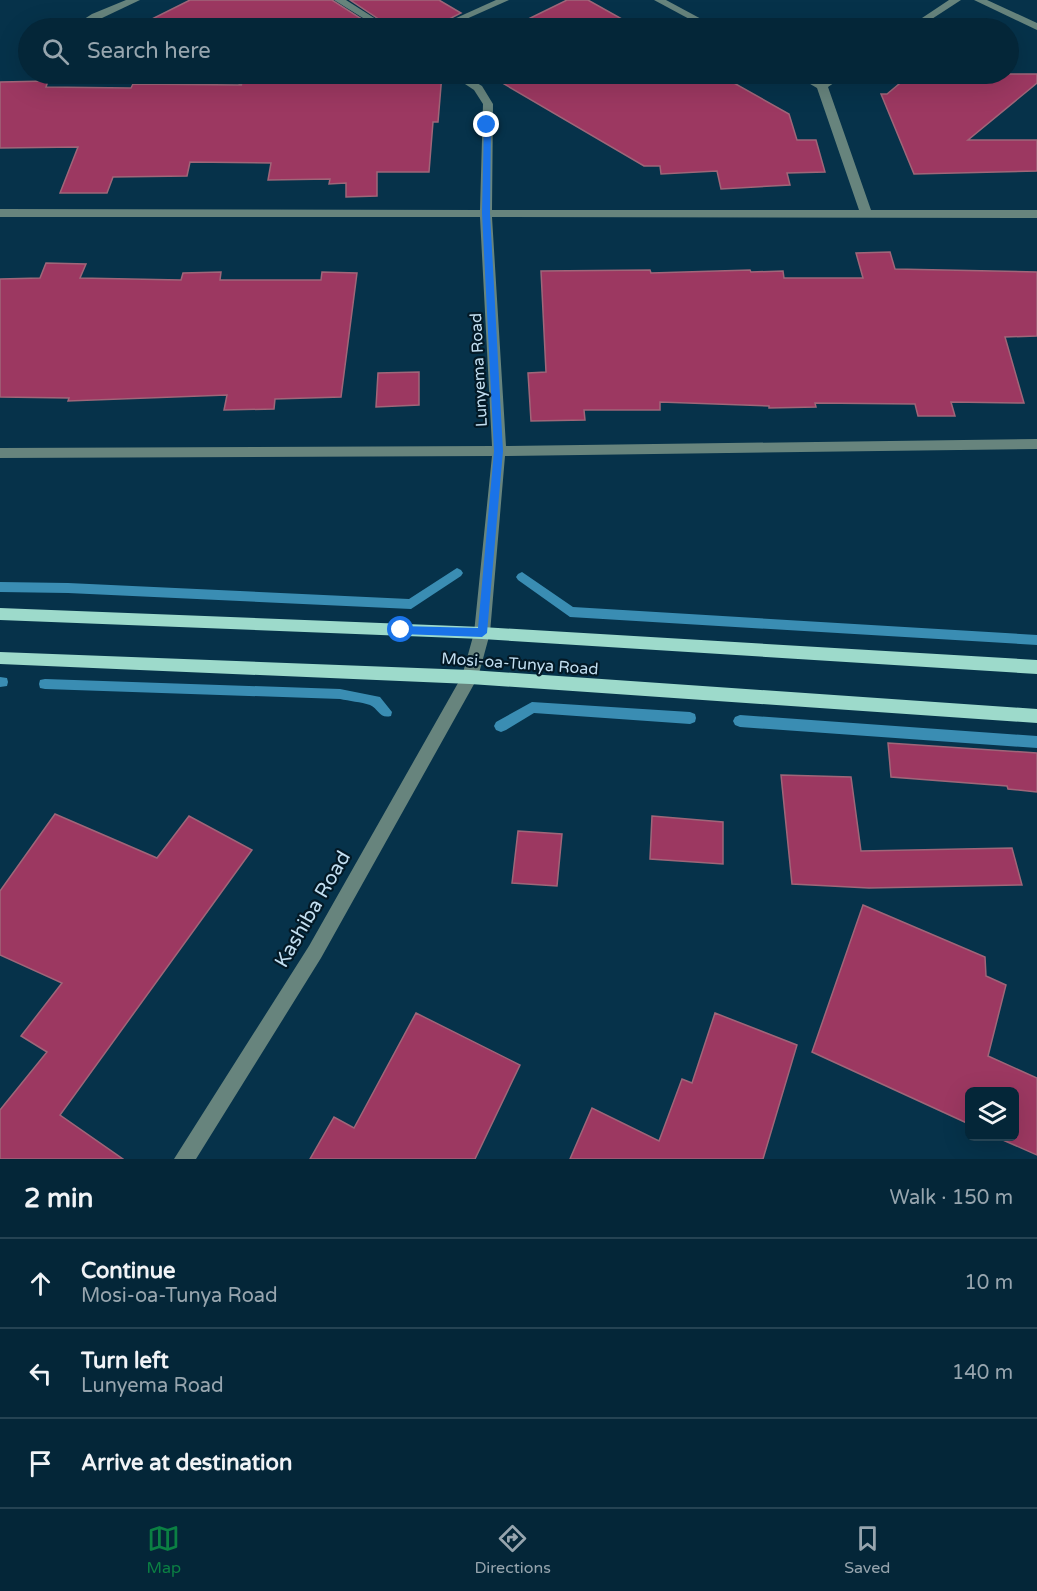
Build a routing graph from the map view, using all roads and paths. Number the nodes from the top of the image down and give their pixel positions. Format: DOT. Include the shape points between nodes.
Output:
graph roads {
  1 [pos="135,0"];
  2 [pos="339,0"];
  3 [pos="504,0"];
  4 [pos="659,0"];
  5 [pos="956,0"];
  6 [pos="979,0"];
  7 [pos="92,18"];
  8 [pos="369,18"];
  9 [pos="462,18"];
  10 [pos="693,18"];
  11 [pos="928,18"];
  12 [pos="1018,18"];
  13 [pos="1019,19"];
  14 [pos="1037,27"];
  15 [pos="471,84"];
  16 [pos="818,84"];
  17 [pos="825,84"];
  18 [pos="822,86"];
  19 [pos="0,213"];
  20 [pos="486,213"];
  21 [pos="866,213"];
  22 [pos="1037,214"];
  23 [pos="1037,444"];
  24 [pos="499,451"];
  25 [pos="0,453"];
  26 [pos="0,614"];
  27 [pos="482,633"];
  28 [pos="0,658"];
  29 [pos="1037,668"];
  30 [pos="470,677"];
  31 [pos="1037,716"];
  32 [pos="184,1159"];
  1 -- 7 [label="street"];
  2 -- 8 [label="street"];
  3 -- 9 [label="street"];
  4 -- 10 [label="street"];
  5 -- 11 [label="street"];
  6 -- 12 [label="street"];
  13 -- 14 [label="street"];
  15 -- 20 [label="street, Lunyema Road" via="488,104"];
  16 -- 18 [label="street"];
  17 -- 18 [label="street"];
  18 -- 21 [label="street"];
  19 -- 20 [label="street"];
  20 -- 21 [label="street"];
  20 -- 24 [label="street, Lunyema Road"];
  21 -- 22 [label="street"];
  23 -- 24 [label="street"];
  24 -- 25 [label="street"];
  24 -- 27 [label="street, Lunyema Road"];
  26 -- 27 [label="main road, Mosi-oa-Tunya Road"];
  27 -- 29 [label="main road, Mosi-oa-Tunya Road"];
  27 -- 30 [label="street, Lunyema Road"];
  28 -- 30 [label="main road, Mosi-oa-Tunya Road"];
  30 -- 31 [label="main road, Mosi-oa-Tunya Road"];
  30 -- 32 [label="street, Kashiba Road" via="315,952"];
}
